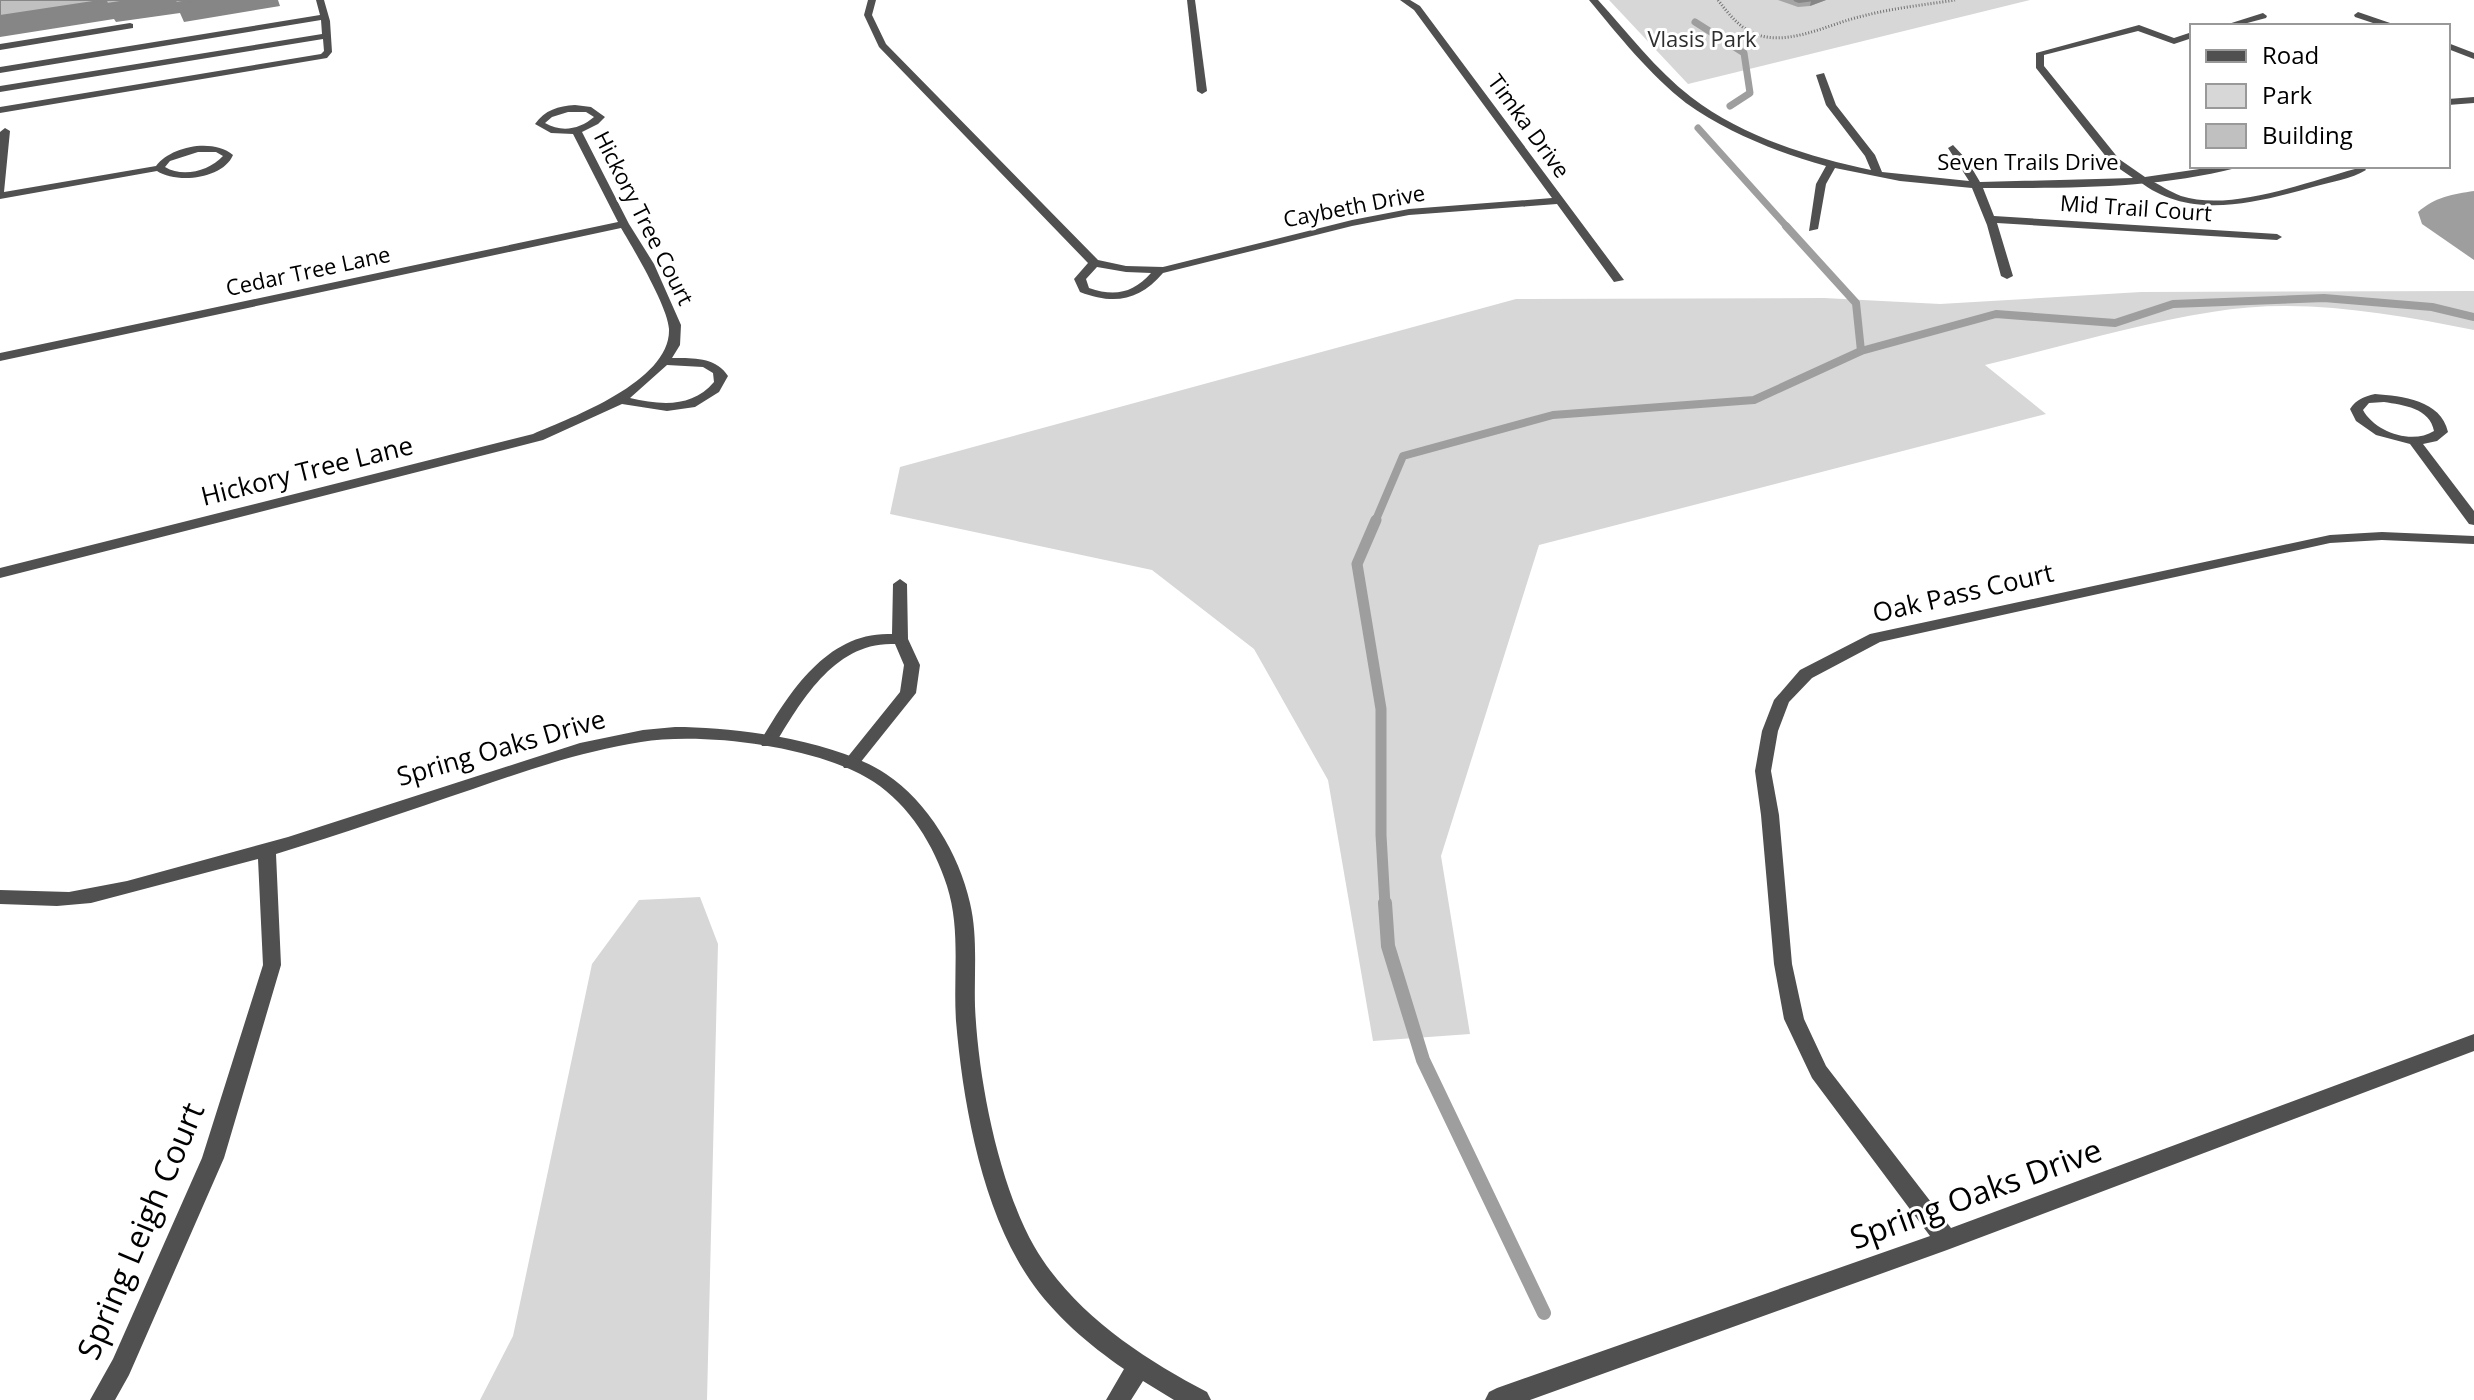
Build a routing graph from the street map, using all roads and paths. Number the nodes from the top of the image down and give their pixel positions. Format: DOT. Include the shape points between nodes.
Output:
graph roads {
  1 [pos="320,0"];
  2 [pos="872,0"];
  3 [pos="1191,0"];
  4 [pos="1404,0"];
  5 [pos="1593,0"];
  6 [pos="1718,0"];
  7 [pos="1955,0"];
  8 [pos="2358,15"];
  9 [pos="2263,16"];
  10 [pos="325,17"];
  11 [pos="2233,24"];
  12 [pos="2384,24"];
  13 [pos="130,26"];
  14 [pos="327,36"];
  15 [pos="2190,36"];
  16 [pos="2174,41"];
  17 [pos="0,47"];
  18 [pos="2190,47"];
  19 [pos="2450,47"];
  20 [pos="2474,56"];
  21 [pos="0,70"];
  22 [pos="1821,75"];
  23 [pos="0,89"];
  24 [pos="1202,91"];
  25 [pos="2474,100"];
  26 [pos="2450,102"];
  27 [pos="0,110"];
  28 [pos="576,130"];
  29 [pos="5,131"];
  30 [pos="1953,148"];
  31 [pos="1833,163"];
  32 [pos="159,168"];
  33 [pos="2222,168"];
  34 [pos="2360,168"];
  35 [pos="1877,173"];
  36 [pos="2144,181"];
  37 [pos="1976,185"];
  38 [pos="0,190"];
  39 [pos="0,196"];
  40 [pos="1559,201"];
  41 [pos="1991,219"];
  42 [pos="624,224"];
  43 [pos="1813,229"];
  44 [pos="2277,237"];
  45 [pos="1094,263"];
  46 [pos="1160,270"];
  47 [pos="2007,276"];
  48 [pos="1618,280"];
  49 [pos="0,357"];
  50 [pos="664,361"];
  51 [pos="621,400"];
  52 [pos="2414,440"];
  53 [pos="2474,521"];
  54 [pos="2474,540"];
  55 [pos="0,573"];
  56 [pos="900,584"];
  57 [pos="900,639"];
  58 [pos="768,742"];
  59 [pos="850,764"];
  60 [pos="267,851"];
  61 [pos="0,897"];
  62 [pos="2474,1042"];
  63 [pos="1947,1240"];
  64 [pos="1140,1364"];
  65 [pos="102,1400"];
  66 [pos="1118,1400"];
  67 [pos="1199,1400"];
  68 [pos="1497,1400"];
  1 -- 10 [label="street"];
  2 -- 45 [label="street" via="868,15 882,45"];
  3 -- 24 [label="street"];
  4 -- 40 [label="street, Timka Drive" via="1417,8"];
  5 -- 31 [label="street, Seven Trails Drive" via="1696,106 1779,147"];
  6 -- 7 [label="path" via="1742,29 1781,38 1861,16"];
  8 -- 12 [label="street"];
  9 -- 11 [label="street"];
  10 -- 14 [label="street"];
  10 -- 21 [label="street"];
  13 -- 17 [label="street"];
  14 -- 23 [label="street"];
  14 -- 27 [label="street" via="328,52 306,60"];
  15 -- 16 [label="street"];
  16 -- 18 [label="street"];
  16 -- 36 [label="street" via="2139,28 2040,53 2039,66 2115,161"];
  19 -- 20 [label="street"];
  22 -- 35 [label="street" via="1831,105 1865,148"];
  25 -- 26 [label="street"];
  28 -- 28 [label="street, Hickory Tree Court" via="598,120 599,113 570,108 545,116 540,124 549,130"];
  28 -- 42 [label="street, Hickory Tree Court"];
  29 -- 38 [label="street"];
  30 -- 37 [label="street"];
  31 -- 35 [label="street, Seven Trails Drive"];
  31 -- 43 [label="street" via="1821,184"];
  32 -- 32 [label="street" via="175,175 196,173 223,163 228,155 218,149 185,151"];
  32 -- 39 [label="street"];
  33 -- 36 [label="street, Seven Trails Drive"];
  34 -- 36 [label="street" via="2261,196 2206,203 2181,200"];
  35 -- 37 [label="street, Seven Trails Drive"];
  36 -- 37 [label="street, Seven Trails Drive"];
  37 -- 41 [label="street"];
  40 -- 46 [label="street, Caybeth Drive" via="1409,212"];
  40 -- 48 [label="street, Timka Drive"];
  41 -- 44 [label="street, Mid Trail Court"];
  41 -- 47 [label="street"];
  42 -- 49 [label="street, Cedar Tree Lane"];
  42 -- 50 [label="street, Hickory Tree Court" via="675,325 674,345"];
  45 -- 46 [label="street, Caybeth Drive"];
  45 -- 46 [label="street, Caybeth Drive" via="1080,279 1084,290 1101,297 1124,297 1144,289"];
  50 -- 51 [label="street, Hickory Tree Lane"];
  50 -- 51 [label="street" via="711,367 721,380 710,395 683,406"];
  51 -- 55 [label="street, Hickory Tree Lane" via="538,437"];
  52 -- 52 [label="street" via="2436,437 2441,432 2437,419 2402,402 2375,398 2359,404 2358,415 2373,428"];
  52 -- 53 [label="street"];
  54 -- 63 [label="street, Oak Pass Court" via="2330,539 1875,638 1806,674 1782,700 1763,771 1783,964 1794,1019 1819,1072"];
  56 -- 57 [label="street"];
  57 -- 58 [label="street" via="868,640 822,668 796,696"];
  57 -- 59 [label="street" via="912,665 908,693"];
  58 -- 59 [label="street, Spring Oaks Drive"];
  58 -- 60 [label="street, Spring Oaks Drive" via="705,733 592,747"];
  59 -- 64 [label="street, Spring Oaks Drive" via="880,778 908,801 948,867 966,955 966,1017 978,1103 987,1147 1025,1252 1083,1323"];
  60 -- 61 [label="street, Spring Oaks Drive" via="91,897"];
  60 -- 65 [label="street, Spring Leigh Court" via="272,965 213,1158"];
  62 -- 63 [label="street, Spring Oaks Drive"];
  63 -- 68 [label="street, Spring Oaks Drive"];
  64 -- 66 [label="street"];
  64 -- 67 [label="street, Spring Oaks Drive"];
}
